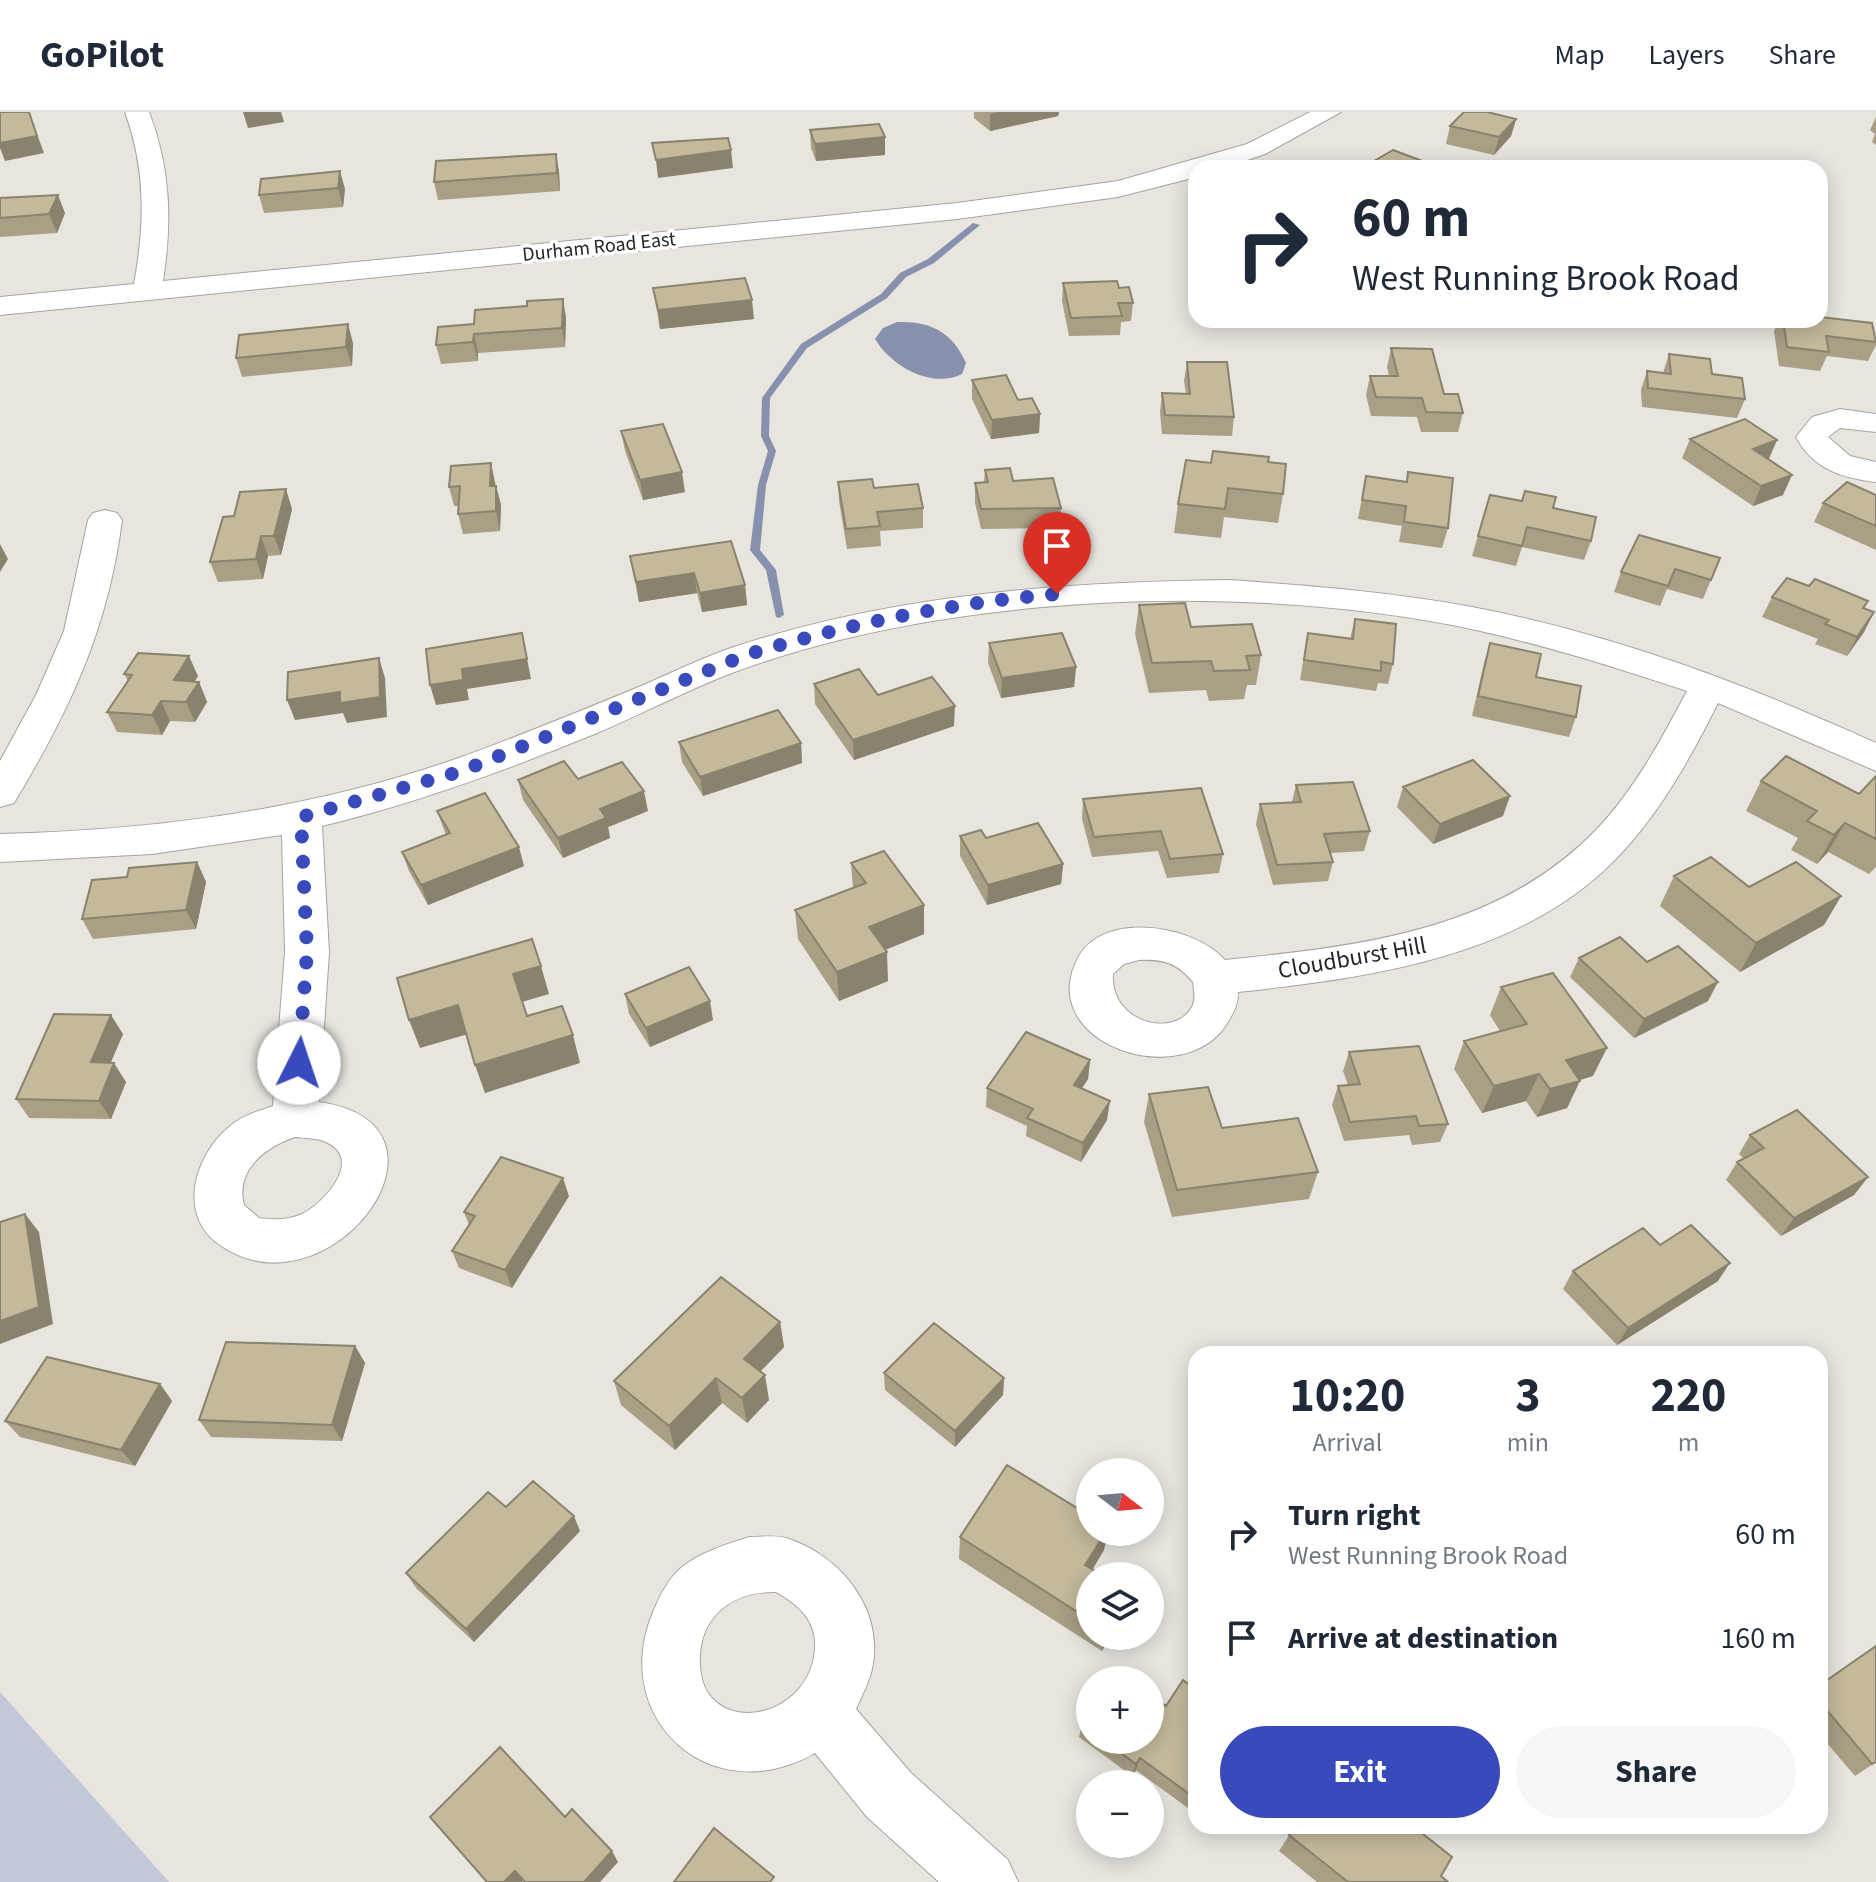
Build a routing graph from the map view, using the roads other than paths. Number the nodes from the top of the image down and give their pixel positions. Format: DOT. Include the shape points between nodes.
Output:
graph roads {
  1 [pos="137,112"];
  2 [pos="1329,112"];
  3 [pos="1222,160"];
  4 [pos="1188,170"];
  5 [pos="147,292"];
  6 [pos="0,306"];
  7 [pos="1876,423"];
  8 [pos="1876,472"];
  9 [pos="105,520"];
  10 [pos="1709,685"];
  11 [pos="1876,758"];
  12 [pos="0,793"];
  13 [pos="301,817"];
  14 [pos="0,848"];
  15 [pos="1215,978"];
  16 [pos="295,1118"];
  17 [pos="821,1714"];
  18 [pos="986,1882"];
  1 -- 5 [label="street" via="151,150 159,226"];
  2 -- 3 [label="street, Durham Road East"];
  4 -- 5 [label="street, Durham Road East" via="1118,189 957,211"];
  5 -- 6 [label="street, Durham Road East"];
  7 -- 8 [label="street" via="1827,421 1812,437 1826,457"];
  9 -- 12 [label="street" via="97,582 74,657 46,718"];
  10 -- 11 [label="street"];
  10 -- 13 [label="street" via="1527,631 1360,602 1202,589 1013,598 877,619 746,655 462,771"];
  10 -- 15 [label="street, Cloudburst Hill" via="1680,743 1597,854 1503,921 1391,956"];
  13 -- 14 [label="street" via="132,842"];
  13 -- 16 [label="street" via="307,952"];
  17 -- 18 [label="street" via="889,1795"];
}
